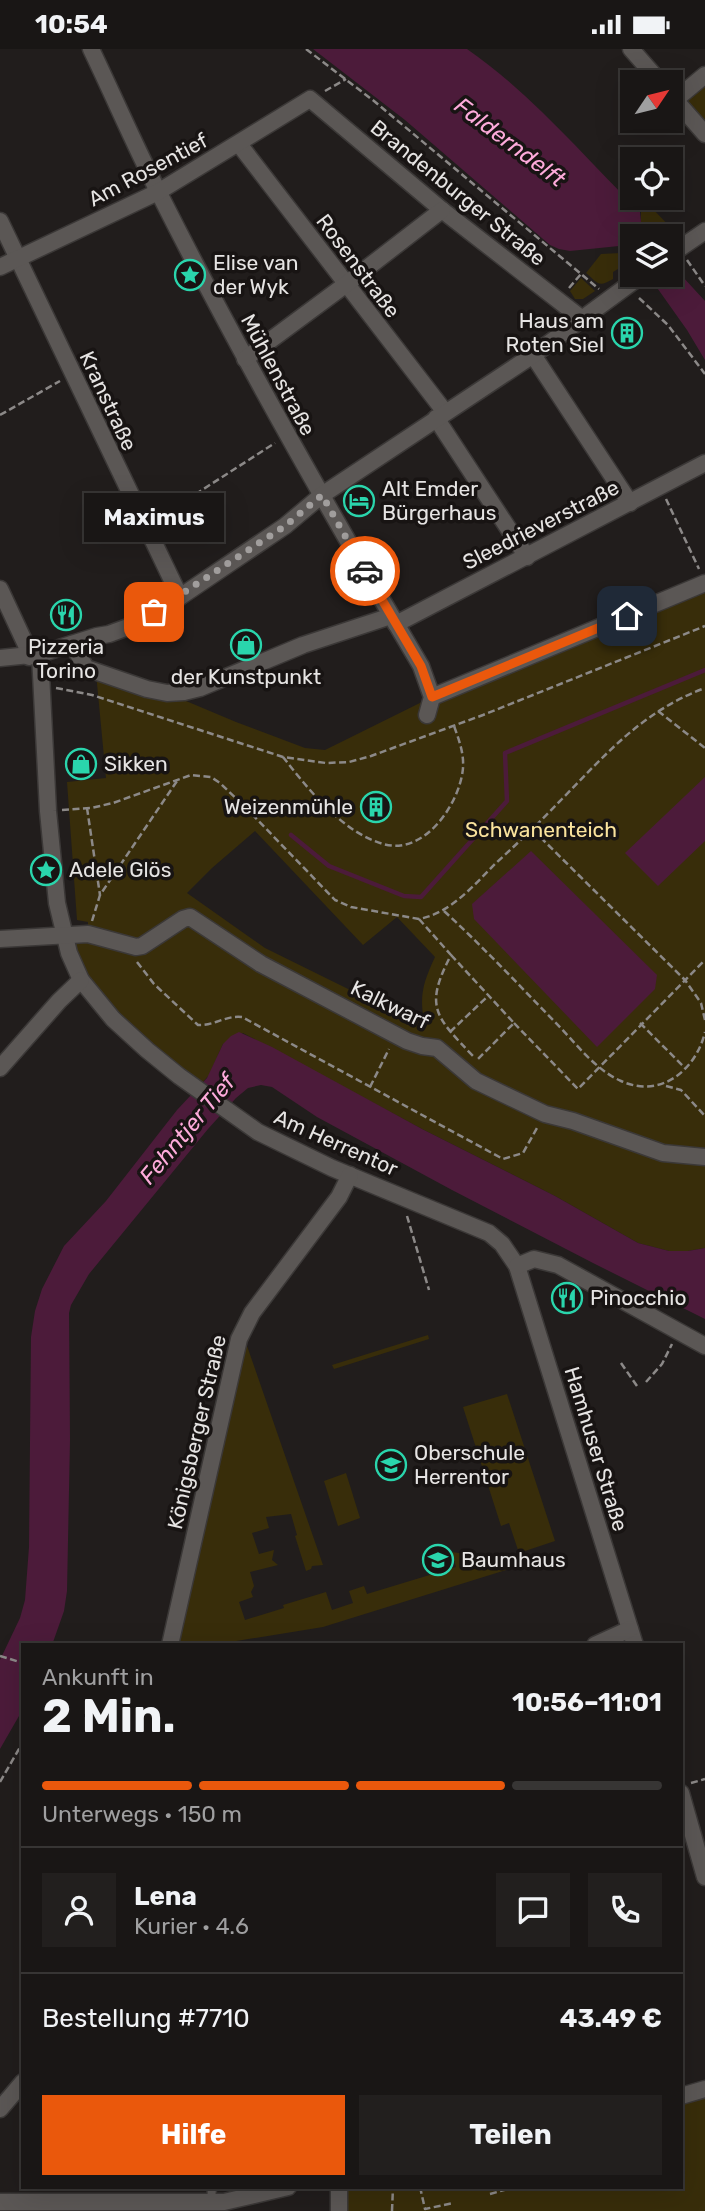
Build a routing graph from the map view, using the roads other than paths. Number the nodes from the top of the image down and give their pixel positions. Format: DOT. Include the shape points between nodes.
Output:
graph roads {
  1 [pos="91,49"];
  2 [pos="631,49"];
  3 [pos="649,70"];
  4 [pos="705,75"];
  5 [pos="683,90"];
  6 [pos="310,99"];
  7 [pos="683,109"];
  8 [pos="705,134"];
  9 [pos="239,144"];
  10 [pos="158,192"];
  11 [pos="442,209"];
  12 [pos="0,221"];
  13 [pos="705,231"];
  14 [pos="683,246"];
  15 [pos="18,259"];
  16 [pos="0,267"];
  17 [pos="345,285"];
  18 [pos="625,287"];
  19 [pos="581,318"];
  20 [pos="533,355"];
  21 [pos="245,359"];
  22 [pos="440,415"];
  23 [pos="705,463"];
  24 [pos="322,495"];
  25 [pos="630,503"];
  26 [pos="527,557"];
  27 [pos="702,582"];
  28 [pos="0,589"];
  29 [pos="180,597"];
  30 [pos="393,620"];
  31 [pos="72,644"];
  32 [pos="34,656"];
  33 [pos="0,658"];
  34 [pos="432,697"];
  35 [pos="427,715"];
  36 [pos="64,937"];
  37 [pos="0,939"];
  38 [pos="81,980"];
  39 [pos="0,1068"];
  40 [pos="705,1157"];
  41 [pos="350,1175"];
  42 [pos="517,1266"];
  43 [pos="705,1346"];
  44 [pos="633,1637"];
  45 [pos="170,1643"];
  46 [pos="604,1643"];
  47 [pos="683,1803"];
  48 [pos="705,1877"];
  49 [pos="21,2083"];
  50 [pos="705,2088"];
  51 [pos="683,2094"];
  52 [pos="0,2109"];
  53 [pos="279,2189"];
  54 [pos="339,2189"];
  55 [pos="212,2195"];
  56 [pos="0,2202"];
  57 [pos="339,2211"];
  1 -- 10 [label="street, Mühlenstraße"];
  2 -- 3 [label="street"];
  4 -- 5 [label="street"];
  6 -- 9 [label="street, Am Rosentief"];
  6 -- 11 [label="street, Brandenburger Straße"];
  7 -- 8 [label="street"];
  9 -- 10 [label="street, Am Rosentief"];
  9 -- 17 [label="street, Rosenstraße"];
  10 -- 15 [label="street, Am Rosentief"];
  10 -- 21 [label="street, Mühlenstraße"];
  11 -- 17 [label="street"];
  11 -- 19 [label="street, Brandenburger Straße"];
  12 -- 15 [label="street, Kranstraße"];
  13 -- 14 [label="street"];
  15 -- 16 [label="street, Am Rosentief"];
  15 -- 29 [label="street, Kranstraße"];
  17 -- 21 [label="street"];
  17 -- 22 [label="street, Rosenstraße"];
  18 -- 19 [label="street"];
  19 -- 20 [label="street"];
  20 -- 22 [label="street"];
  20 -- 25 [label="street"];
  21 -- 24 [label="street, Mühlenstraße"];
  22 -- 24 [label="street"];
  22 -- 26 [label="street, Rosenstraße"];
  23 -- 25 [label="street, Sleedrieverstraße"];
  24 -- 29 [label="street" via="285,526"];
  24 -- 30 [label="street, Mühlenstraße"];
  25 -- 26 [label="street, Sleedrieverstraße"];
  26 -- 30 [label="street, Sleedrieverstraße"];
  27 -- 34 [label="street"];
  28 -- 32 [label="street, Am Herrentor"];
  29 -- 31 [label="street" via="128,627"];
  30 -- 31 [label="street, Sleedrieverstraße" via="303,645 184,692 147,689 86,669"];
  30 -- 34 [label="street, Mühlenstraße" via="421,666"];
  31 -- 32 [label="street"];
  32 -- 33 [label="street"];
  32 -- 36 [label="street, Am Herrentor" via="42,686 48,811"];
  34 -- 35 [label="street"];
  36 -- 37 [label="street, Kalkwarf"];
  36 -- 38 [label="street, Am Herrentor"];
  36 -- 40 [label="street, Kalkwarf" via="88,934 142,946 190,917 261,964 417,1045 437,1048 476,1081 545,1114 663,1153"];
  38 -- 39 [label="street"];
  38 -- 41 [label="street, Am Herrentor" via="128,1034 193,1086 281,1144"];
  41 -- 42 [label="street, Am Herrentor" via="489,1233"];
  41 -- 45 [label="street, Königsberger Straße" via="333,1205 252,1313 239,1339"];
  42 -- 43 [label="street" via="534,1259 558,1265"];
  42 -- 44 [label="street, Hamhuser Straße"];
  44 -- 46 [label="street"];
  47 -- 48 [label="street"];
  49 -- 52 [label="street"];
  50 -- 51 [label="street"];
  53 -- 55 [label="street" via="224,2202"];
  54 -- 57 [label="street"];
  55 -- 56 [label="street"];
}
